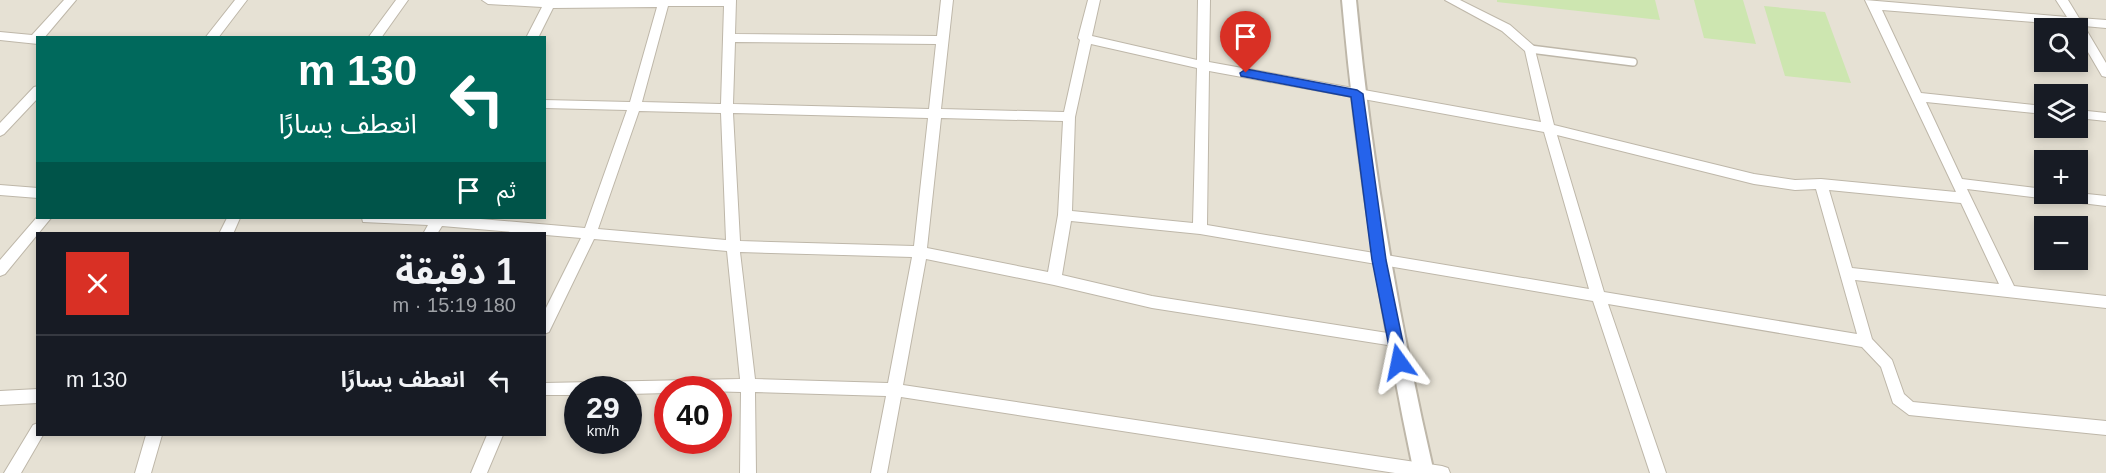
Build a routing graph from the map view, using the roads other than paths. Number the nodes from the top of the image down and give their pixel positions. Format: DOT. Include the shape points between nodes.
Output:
graph roads {
  1 [pos="70,0"];
  2 [pos="241,0"];
  3 [pos="402,0"];
  4 [pos="488,0"];
  5 [pos="947,0"];
  6 [pos="1094,0"];
  7 [pos="1204,0"];
  8 [pos="1349,0"];
  9 [pos="1450,0"];
  10 [pos="2062,0"];
  11 [pos="730,1"];
  12 [pos="550,2"];
  13 [pos="671,2"];
  14 [pos="1872,3"];
  15 [pos="2034,18"];
  16 [pos="2073,18"];
  17 [pos="2088,23"];
  18 [pos="2106,24"];
  19 [pos="0,36"];
  20 [pos="39,36"];
  21 [pos="213,36"];
  22 [pos="375,36"];
  23 [pos="533,36"];
  24 [pos="729,38"];
  25 [pos="1084,38"];
  26 [pos="36,40"];
  27 [pos="943,40"];
  28 [pos="2088,42"];
  29 [pos="1530,49"];
  30 [pos="1633,62"];
  31 [pos="1201,64"];
  32 [pos="2106,73"];
  33 [pos="36,92"];
  34 [pos="1357,94"];
  35 [pos="1916,97"];
  36 [pos="546,104"];
  37 [pos="635,105"];
  38 [pos="726,106"];
  39 [pos="2034,109"];
  40 [pos="934,114"];
  41 [pos="2088,115"];
  42 [pos="1069,117"];
  43 [pos="2106,117"];
  44 [pos="1549,128"];
  45 [pos="0,131"];
  46 [pos="1957,183"];
  47 [pos="1821,184"];
  48 [pos="0,190"];
  49 [pos="36,193"];
  50 [pos="1964,198"];
  51 [pos="2106,201"];
  52 [pos="1065,215"];
  53 [pos="43,219"];
  54 [pos="439,219"];
  55 [pos="1200,229"];
  56 [pos="431,232"];
  57 [pos="589,235"];
  58 [pos="733,246"];
  59 [pos="920,252"];
  60 [pos="1379,260"];
  61 [pos="0,270"];
  62 [pos="1847,273"];
  63 [pos="1054,279"];
  64 [pos="2010,291"];
  65 [pos="1598,296"];
  66 [pos="2106,302"];
  67 [pos="546,324"];
  68 [pos="1394,340"];
  69 [pos="1866,342"];
  70 [pos="748,385"];
  71 [pos="546,389"];
  72 [pos="895,390"];
  73 [pos="36,396"];
  74 [pos="0,398"];
  75 [pos="2106,428"];
  76 [pos="36,433"];
  77 [pos="154,436"];
  78 [pos="495,436"];
  79 [pos="1423,472"];
  80 [pos="12,473"];
  81 [pos="143,473"];
  82 [pos="479,473"];
  83 [pos="748,473"];
  84 [pos="879,473"];
  85 [pos="1442,473"];
  86 [pos="1658,473"];
  1 -- 20 [label="street"];
  2 -- 21 [label="street"];
  3 -- 22 [label="street"];
  4 -- 12 [label="street"];
  5 -- 27 [label="street"];
  6 -- 25 [label="street"];
  7 -- 31 [label="street"];
  8 -- 34 [label="street"];
  9 -- 29 [label="street" via="1506,28"];
  10 -- 16 [label="street"];
  11 -- 13 [label="street"];
  11 -- 24 [label="street"];
  12 -- 13 [label="street"];
  12 -- 23 [label="street"];
  13 -- 37 [label="street"];
  14 -- 15 [label="street"];
  14 -- 35 [label="street"];
  17 -- 18 [label="street"];
  19 -- 26 [label="street"];
  24 -- 27 [label="street"];
  24 -- 38 [label="street"];
  25 -- 31 [label="street"];
  25 -- 42 [label="street"];
  27 -- 40 [label="street"];
  28 -- 32 [label="street"];
  29 -- 30 [label="lane"];
  29 -- 44 [label="street"];
  31 -- 34 [label="street"];
  31 -- 55 [label="street"];
  33 -- 45 [label="street"];
  34 -- 44 [label="street"];
  34 -- 60 [label="street"];
  35 -- 39 [label="street"];
  35 -- 46 [label="street"];
  36 -- 37 [label="street"];
  37 -- 38 [label="street"];
  37 -- 57 [label="street"];
  38 -- 40 [label="street"];
  38 -- 58 [label="street"];
  40 -- 42 [label="street"];
  40 -- 59 [label="street"];
  41 -- 43 [label="street"];
  42 -- 52 [label="street"];
  44 -- 47 [label="street" via="1754,179"];
  44 -- 65 [label="street"];
  46 -- 50 [label="street"];
  46 -- 51 [label="street"];
  47 -- 50 [label="street"];
  47 -- 62 [label="street"];
  48 -- 49 [label="street"];
  50 -- 64 [label="street"];
  52 -- 55 [label="street"];
  52 -- 63 [label="street"];
  53 -- 61 [label="street"];
  54 -- 56 [label="street"];
  54 -- 57 [label="street"];
  55 -- 60 [label="street"];
  57 -- 58 [label="street"];
  57 -- 67 [label="street"];
  58 -- 59 [label="street"];
  58 -- 70 [label="street"];
  59 -- 63 [label="street"];
  59 -- 72 [label="street"];
  60 -- 65 [label="street"];
  60 -- 68 [label="street"];
  62 -- 64 [label="street"];
  62 -- 69 [label="street"];
  63 -- 68 [label="street" via="1152,302"];
  64 -- 66 [label="street"];
  65 -- 69 [label="street"];
  65 -- 86 [label="street"];
  68 -- 79 [label="street"];
  69 -- 75 [label="street" via="1887,364 1898,398 1909,408"];
  70 -- 71 [label="street"];
  70 -- 72 [label="street"];
  70 -- 83 [label="street"];
  72 -- 79 [label="street"];
  72 -- 84 [label="street"];
  73 -- 74 [label="street"];
  76 -- 80 [label="street"];
  77 -- 81 [label="street"];
  78 -- 82 [label="street"];
  79 -- 85 [label="street"];
}
